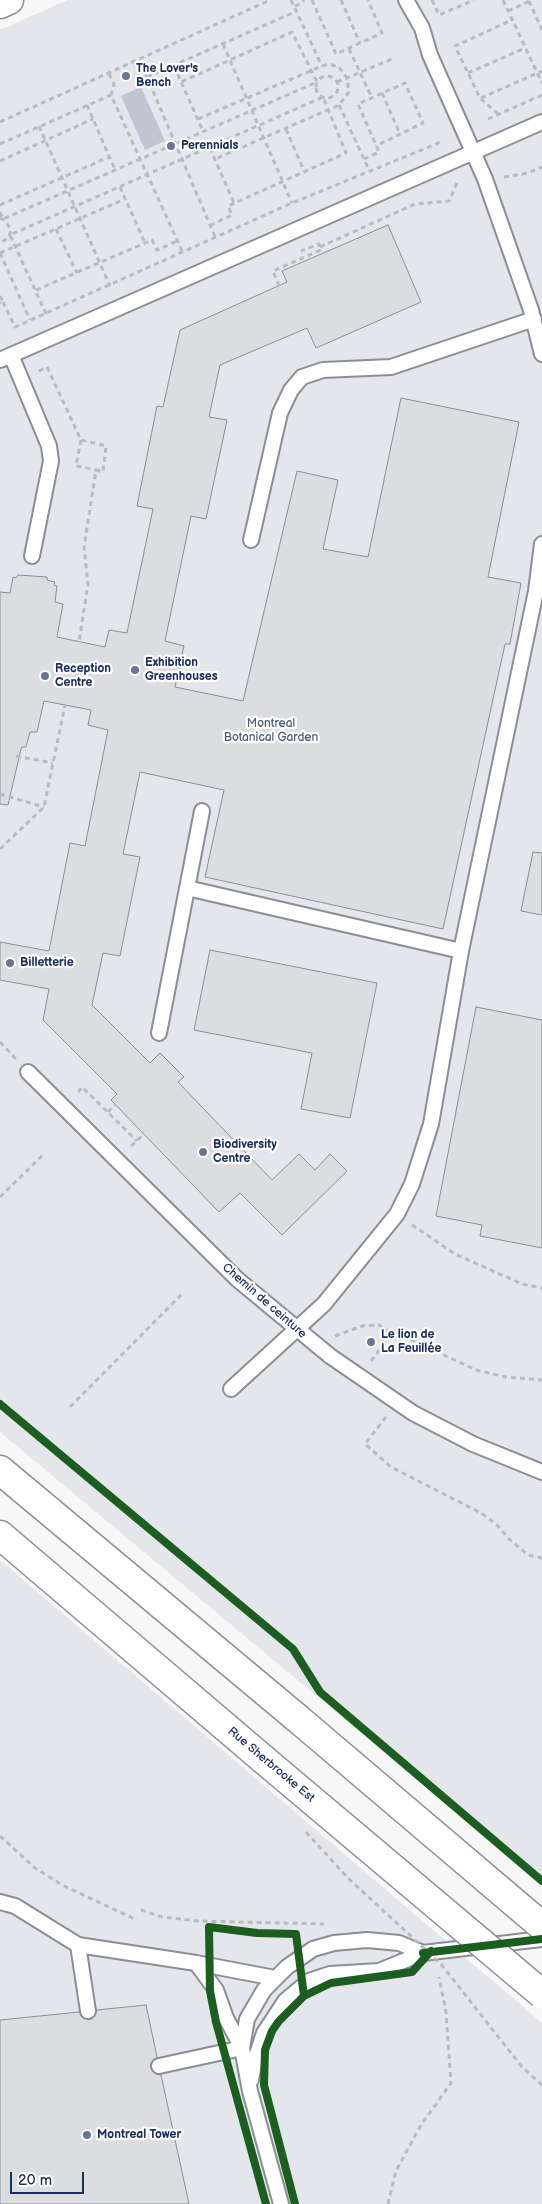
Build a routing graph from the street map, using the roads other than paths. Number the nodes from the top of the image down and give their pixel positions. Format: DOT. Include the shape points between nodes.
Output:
graph roads {
  1 [pos="9,0"];
  2 [pos="406,0"];
  3 [pos="0,4"];
  4 [pos="542,122"];
  5 [pos="474,152"];
  6 [pos="534,319"];
  7 [pos="542,354"];
  8 [pos="6,358"];
  9 [pos="252,540"];
  10 [pos="542,544"];
  11 [pos="32,556"];
  12 [pos="539,592"];
  13 [pos="202,811"];
  14 [pos="187,888"];
  15 [pos="461,951"];
  16 [pos="159,1033"];
  17 [pos="28,1072"];
  18 [pos="296,1330"];
  19 [pos="231,1389"];
  20 [pos="0,1470"];
  21 [pos="542,1472"];
  22 [pos="0,1535"];
  23 [pos="0,1902"];
  24 [pos="542,1926"];
  25 [pos="542,1939"];
  26 [pos="78,1945"];
  27 [pos="426,1954"];
  28 [pos="196,1963"];
  29 [pos="275,1978"];
  30 [pos="542,1994"];
  31 [pos="88,2011"];
  32 [pos="242,2048"];
  33 [pos="159,2066"];
  34 [pos="250,2088"];
  35 [pos="280,2204"];
  1 -- 3 [label="main road"];
  2 -- 5 [label="lane" via="422,28 430,54"];
  4 -- 5 [label="lane"];
  5 -- 6 [label="lane"];
  5 -- 8 [label="lane"];
  6 -- 7 [label="lane"];
  6 -- 9 [label="lane" via="391,367 323,370 302,376 291,390 280,414"];
  8 -- 11 [label="lane" via="50,446 51,461"];
  10 -- 12 [label="lane"];
  12 -- 15 [label="lane"];
  13 -- 14 [label="lane"];
  14 -- 15 [label="lane"];
  14 -- 16 [label="lane"];
  15 -- 18 [label="lane" via="431,1124 412,1184 397,1214 324,1304"];
  17 -- 18 [label="lane, Chemin de ceinture" via="237,1279"];
  18 -- 19 [label="lane"];
  18 -- 21 [label="lane, Chemin de ceinture" via="413,1413 494,1453"];
  20 -- 24 [label="main road, bridge"];
  22 -- 30 [label="main road, Rue Sherbrooke Est, bridge"];
  23 -- 26 [label="lane" via="15,1906"];
  25 -- 27 [label="lane"];
  26 -- 28 [label="lane"];
  26 -- 31 [label="lane"];
  27 -- 29 [label="lane" via="399,1943 367,1940 334,1943 313,1949"];
  27 -- 34 [label="lane" via="379,1971 330,1974 309,1981 285,2001 264,2033"];
  28 -- 29 [label="lane"];
  28 -- 32 [label="lane" via="216,1990"];
  29 -- 32 [label="lane" via="247,2019"];
  32 -- 33 [label="lane"];
  32 -- 34 [label="lane"];
  34 -- 35 [label="lane"];
}
